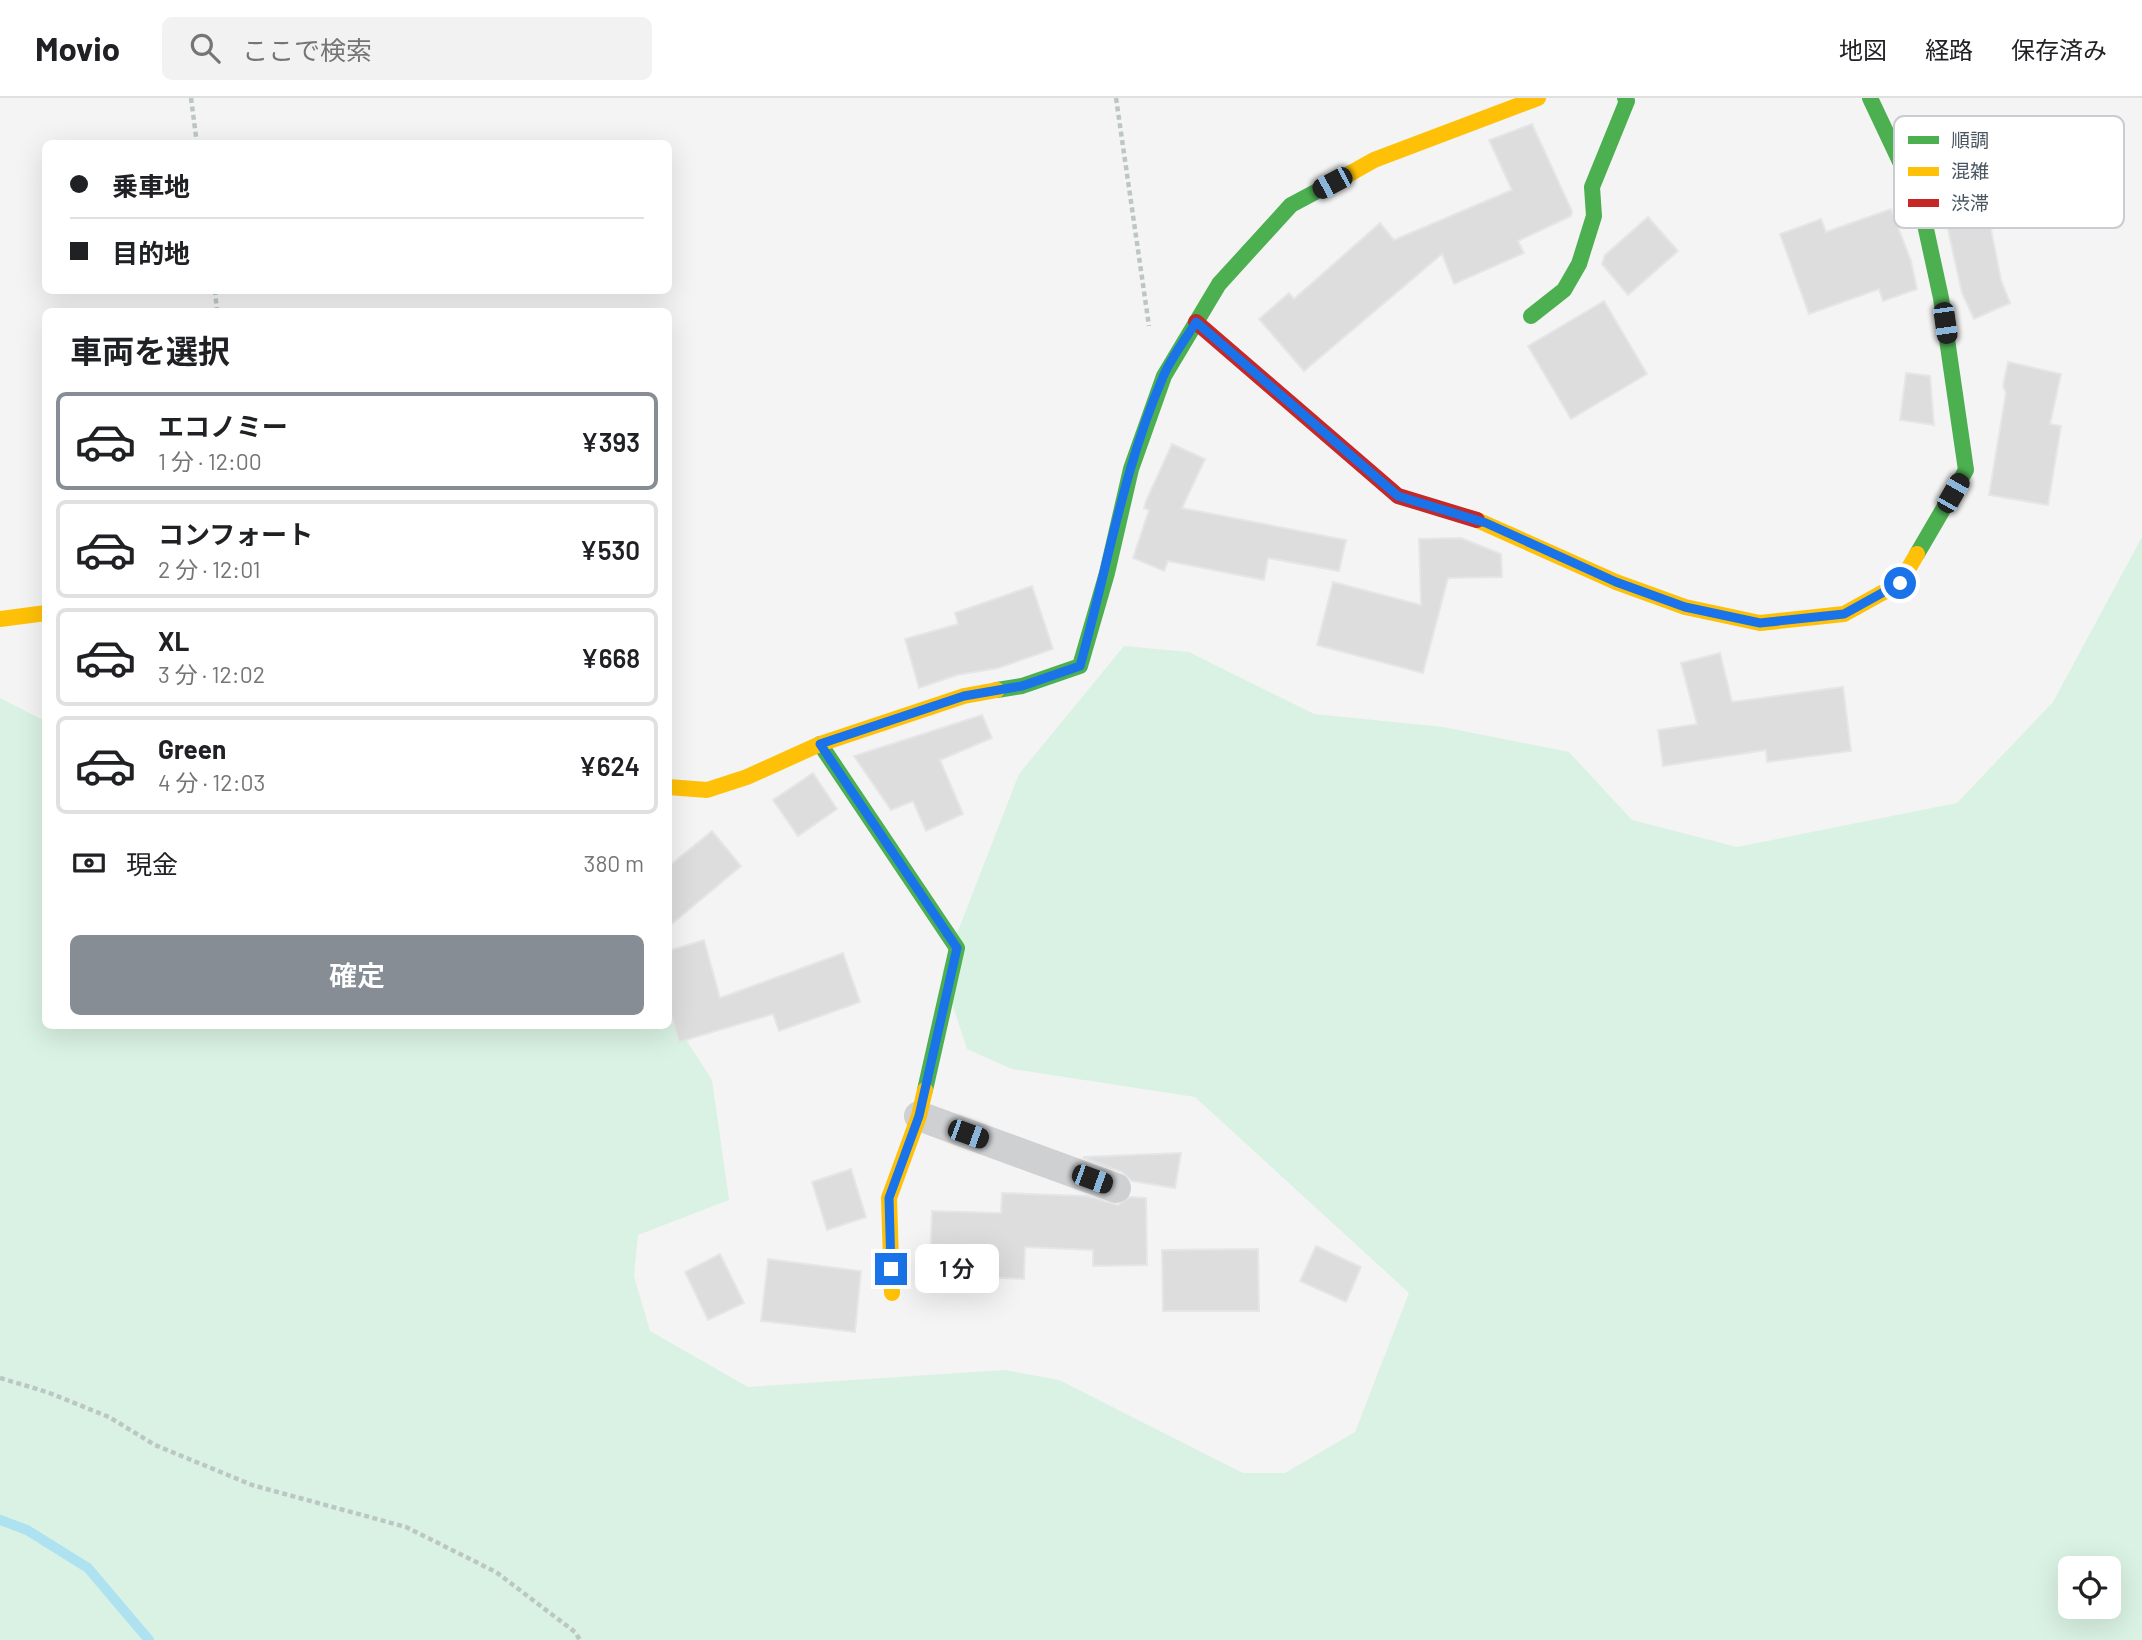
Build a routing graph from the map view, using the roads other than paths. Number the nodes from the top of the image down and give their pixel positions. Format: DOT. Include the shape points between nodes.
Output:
graph roads {
  1 [pos="1538,98"];
  2 [pos="1625,98"];
  3 [pos="1870,98"];
  4 [pos="1894,149"];
  5 [pos="1926,228"];
  6 [pos="1531,316"];
  7 [pos="1196,322"];
  8 [pos="42,614"];
  9 [pos="0,619"];
  10 [pos="820,744"];
  11 [pos="672,788"];
  12 [pos="919,1116"];
  13 [pos="1116,1188"];
  14 [pos="892,1293"];
  1 -- 7 [label="street" via="1374,160 1291,205 1219,284"];
  2 -- 6 [label="street" via="1592,187 1594,216 1579,264 1564,290"];
  3 -- 4 [label="street"];
  5 -- 7 [label="street" via="1941,298 1966,470 1900,583 1844,614 1760,623 1685,607 1616,582 1486,523 1398,496"];
  7 -- 10 [label="street" via="1164,376 1130,469 1080,666 1022,686 964,696"];
  8 -- 9 [label="street"];
  10 -- 11 [label="street" via="708,790"];
  10 -- 12 [label="street" via="957,948"];
  12 -- 13 [label="street"];
  12 -- 14 [label="street" via="889,1198"];
}
